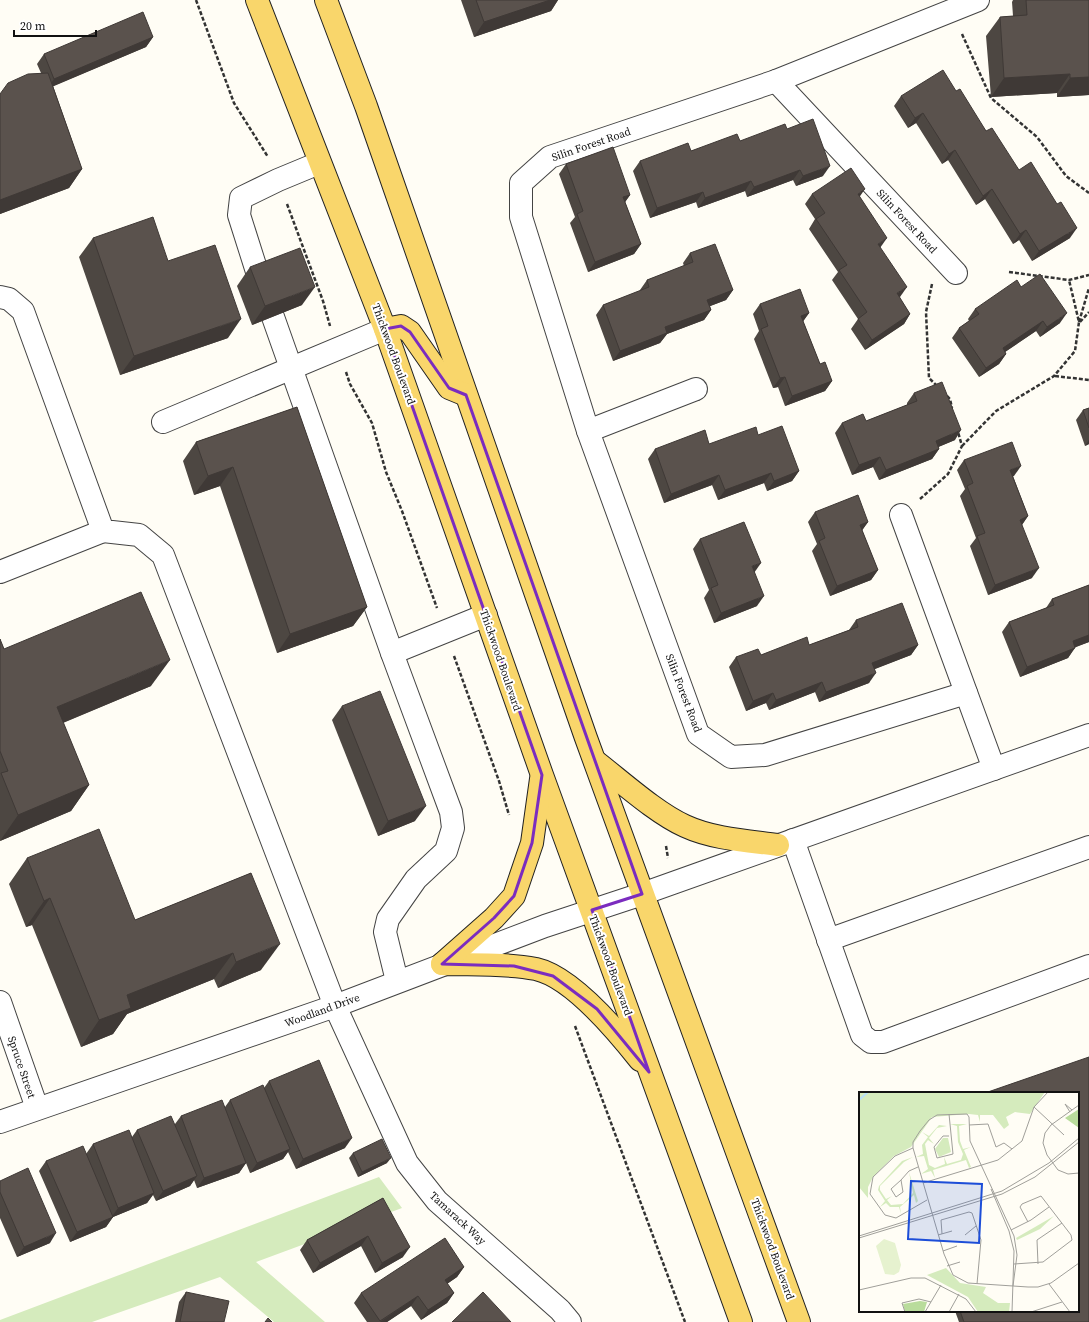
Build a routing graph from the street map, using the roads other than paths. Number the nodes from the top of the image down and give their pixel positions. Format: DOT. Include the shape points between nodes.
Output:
graph roads {
  1 [pos="257,0"];
  2 [pos="326,0"];
  3 [pos="978,0"];
  4 [pos="776,81"];
  5 [pos="320,163"];
  6 [pos="956,273"];
  7 [pos="259,278"];
  8 [pos="0,297"];
  9 [pos="273,317"];
  10 [pos="385,329"];
  11 [pos="291,369"];
  12 [pos="696,388"];
  13 [pos="466,395"];
  14 [pos="163,422"];
  15 [pos="588,431"];
  16 [pos="901,515"];
  17 [pos="103,531"];
  18 [pos="0,572"];
  19 [pos="486,615"];
  20 [pos="392,653"];
  21 [pos="966,693"];
  22 [pos="1089,735"];
  23 [pos="595,761"];
  24 [pos="994,769"];
  25 [pos="542,776"];
  26 [pos="786,842"];
  27 [pos="1089,847"];
  28 [pos="642,894"];
  29 [pos="592,910"];
  30 [pos="828,940"];
  31 [pos="442,964"];
  32 [pos="1089,966"];
  33 [pos="397,981"];
  34 [pos="0,1002"];
  35 [pos="335,1006"];
  36 [pos="649,1072"];
  37 [pos="37,1108"];
  38 [pos="0,1122"];
  39 [pos="570,1322"];
  40 [pos="741,1322"];
  41 [pos="799,1322"];
  1 -- 5 [label="main road, Thickwood Boulevard"];
  2 -- 13 [label="main road, Thickwood Boulevard" via="366,106"];
  3 -- 4 [label="street, Silin Forest Road"];
  4 -- 6 [label="street, Silin Forest Road"];
  4 -- 15 [label="street, Silin Forest Road" via="550,157 521,183 522,217"];
  5 -- 7 [label="street" via="241,198 239,215"];
  5 -- 10 [label="main road, Thickwood Boulevard"];
  8 -- 17 [label="street" via="9,299 23,310"];
  9 -- 11 [label="street"];
  10 -- 11 [label="street"];
  10 -- 13 [label="main road" via="401,326 410,332 449,388"];
  10 -- 19 [label="main road, Thickwood Boulevard"];
  11 -- 14 [label="street"];
  11 -- 20 [label="street"];
  12 -- 15 [label="street"];
  13 -- 23 [label="main road, Thickwood Boulevard"];
  15 -- 21 [label="street, Silin Forest Road" via="698,734 718,748 731,757 765,755"];
  16 -- 21 [label="street"];
  17 -- 18 [label="street"];
  17 -- 35 [label="street, Tamarack Way" via="139,534 163,555"];
  19 -- 20 [label="street"];
  19 -- 25 [label="main road, Thickwood Boulevard"];
  20 -- 33 [label="street" via="451,812 453,828 446,851 416,880 388,919 385,932"];
  21 -- 24 [label="street"];
  22 -- 24 [label="street"];
  23 -- 26 [label="main road" via="664,814 685,826 714,835"];
  23 -- 28 [label="main road, Thickwood Boulevard"];
  24 -- 26 [label="street"];
  25 -- 29 [label="main road, Thickwood Boulevard"];
  25 -- 31 [label="main road" via="532,843 514,896 494,918"];
  26 -- 28 [label="street"];
  26 -- 30 [label="street"];
  27 -- 30 [label="street"];
  28 -- 29 [label="street, Woodland Drive"];
  28 -- 41 [label="main road, Thickwood Boulevard"];
  29 -- 31 [label="street, Woodland Drive"];
  29 -- 36 [label="main road, Thickwood Boulevard"];
  30 -- 32 [label="street" via="862,1035 871,1042 882,1042"];
  31 -- 33 [label="street, Woodland Drive"];
  31 -- 36 [label="main road" via="514,966 554,976 597,1009"];
  33 -- 35 [label="street, Woodland Drive"];
  34 -- 37 [label="street, Spruce Street"];
  35 -- 37 [label="street, Woodland Drive"];
  35 -- 39 [label="street, Tamarack Way" via="407,1163 437,1201 560,1310"];
  36 -- 40 [label="main road, Thickwood Boulevard"];
  37 -- 38 [label="street, Woodland Drive"];
}
